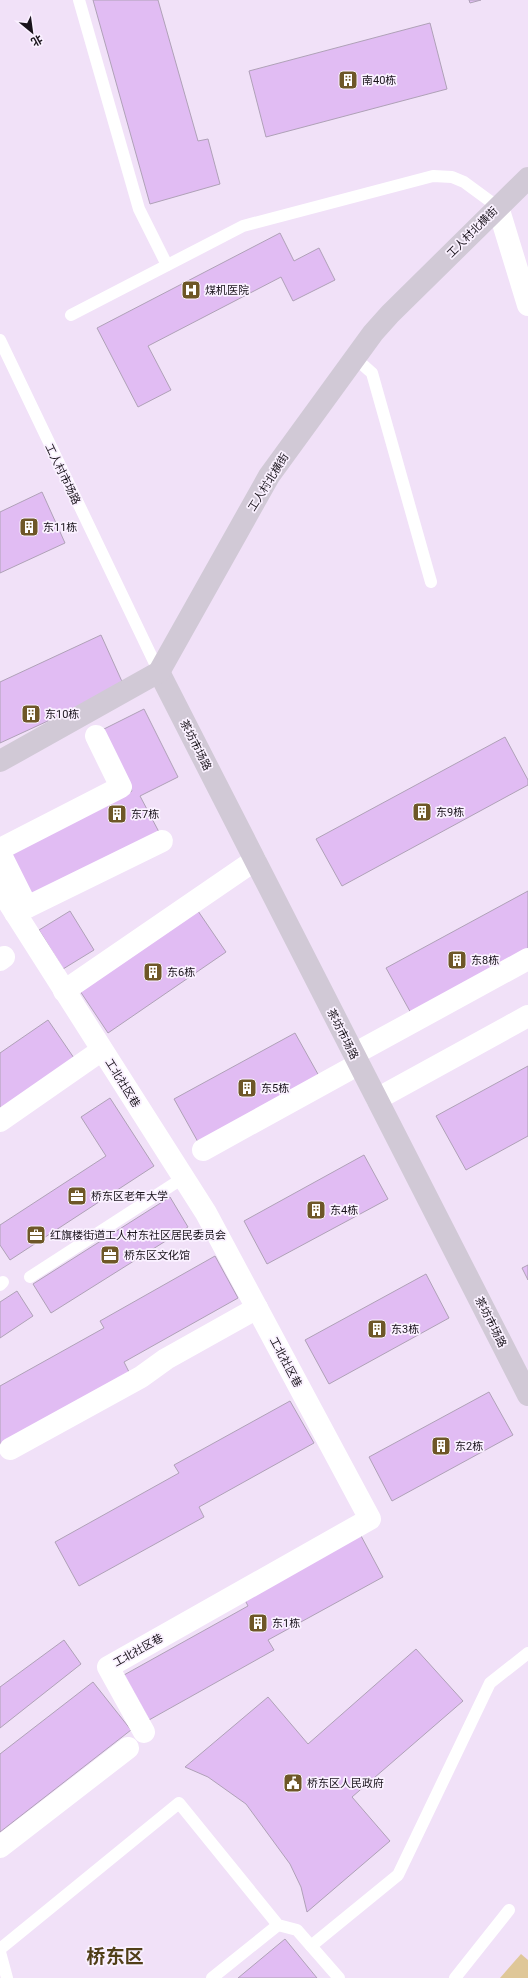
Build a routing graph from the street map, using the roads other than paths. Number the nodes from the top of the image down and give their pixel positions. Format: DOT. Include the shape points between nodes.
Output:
graph roads {
  1 [pos="79,0"];
  2 [pos="528,178"];
  3 [pos="498,207"];
  4 [pos="167,265"];
  5 [pos="528,305"];
  6 [pos="70,315"];
  7 [pos="0,340"];
  8 [pos="355,358"];
  9 [pos="431,582"];
  10 [pos="159,672"];
  11 [pos="96,736"];
  12 [pos="0,761"];
  13 [pos="162,840"];
  14 [pos="0,849"];
  15 [pos="0,853"];
  16 [pos="255,860"];
  17 [pos="0,890"];
  18 [pos="21,910"];
  19 [pos="528,959"];
  20 [pos="64,990"];
  21 [pos="528,1016"];
  22 [pos="102,1050"];
  23 [pos="356,1059"];
  24 [pos="377,1099"];
  25 [pos="0,1121"];
  26 [pos="202,1150"];
  27 [pos="183,1178"];
  28 [pos="30,1276"];
  29 [pos="257,1308"];
  30 [pos="528,1395"];
  31 [pos="10,1449"];
  32 [pos="528,1653"];
  33 [pos="144,1732"];
  34 [pos="128,1748"];
  35 [pos="0,1847"];
  36 [pos="509,1910"];
  37 [pos="278,1925"];
  38 [pos="311,1946"];
  39 [pos="0,1949"];
  40 [pos="0,1952"];
  41 [pos="7,1978"];
  42 [pos="212,1978"];
  43 [pos="339,1978"];
  44 [pos="455,1978"];
  1 -- 4 [label="lane" via="139,209"];
  2 -- 3 [label="street, 工人村北横街"];
  3 -- 4 [label="lane" via="464,182 452,177 433,176 243,226"];
  3 -- 5 [label="street"];
  3 -- 8 [label="street, 工人村北横街" via="390,314"];
  4 -- 6 [label="lane"];
  7 -- 10 [label="lane, 工人村市场路"];
  8 -- 9 [label="lane" via="372,373"];
  8 -- 10 [label="street, 工人村北横街" via="269,476"];
  10 -- 12 [label="street"];
  10 -- 16 [label="street, 茶坊市场路"];
  11 -- 14 [label="street" via="121,787"];
  13 -- 18 [label="street"];
  15 -- 18 [label="street"];
  16 -- 20 [label="street"];
  16 -- 23 [label="street, 茶坊市场路"];
  17 -- 18 [label="street, 工北社区巷"];
  18 -- 20 [label="street, 工北社区巷"];
  19 -- 23 [label="street"];
  20 -- 22 [label="street, 工北社区巷"];
  21 -- 24 [label="street"];
  22 -- 25 [label="street"];
  22 -- 27 [label="street, 工北社区巷"];
  23 -- 24 [label="street, 茶坊市场路"];
  23 -- 26 [label="street"];
  24 -- 30 [label="street, 茶坊市场路"];
  27 -- 28 [label="lane"];
  27 -- 29 [label="street, 工北社区巷" via="206,1213"];
  29 -- 31 [label="street" via="166,1359 141,1377"];
  29 -- 33 [label="street, 工北社区巷" via="370,1519 108,1667"];
  32 -- 38 [label="lane" via="490,1683 398,1875"];
  34 -- 35 [label="street"];
  36 -- 44 [label="lane"];
  37 -- 38 [label="lane" via="297,1930"];
  37 -- 39 [label="lane" via="179,1803"];
  37 -- 42 [label="lane"];
  38 -- 43 [label="lane"];
  40 -- 41 [label="lane"];
}
